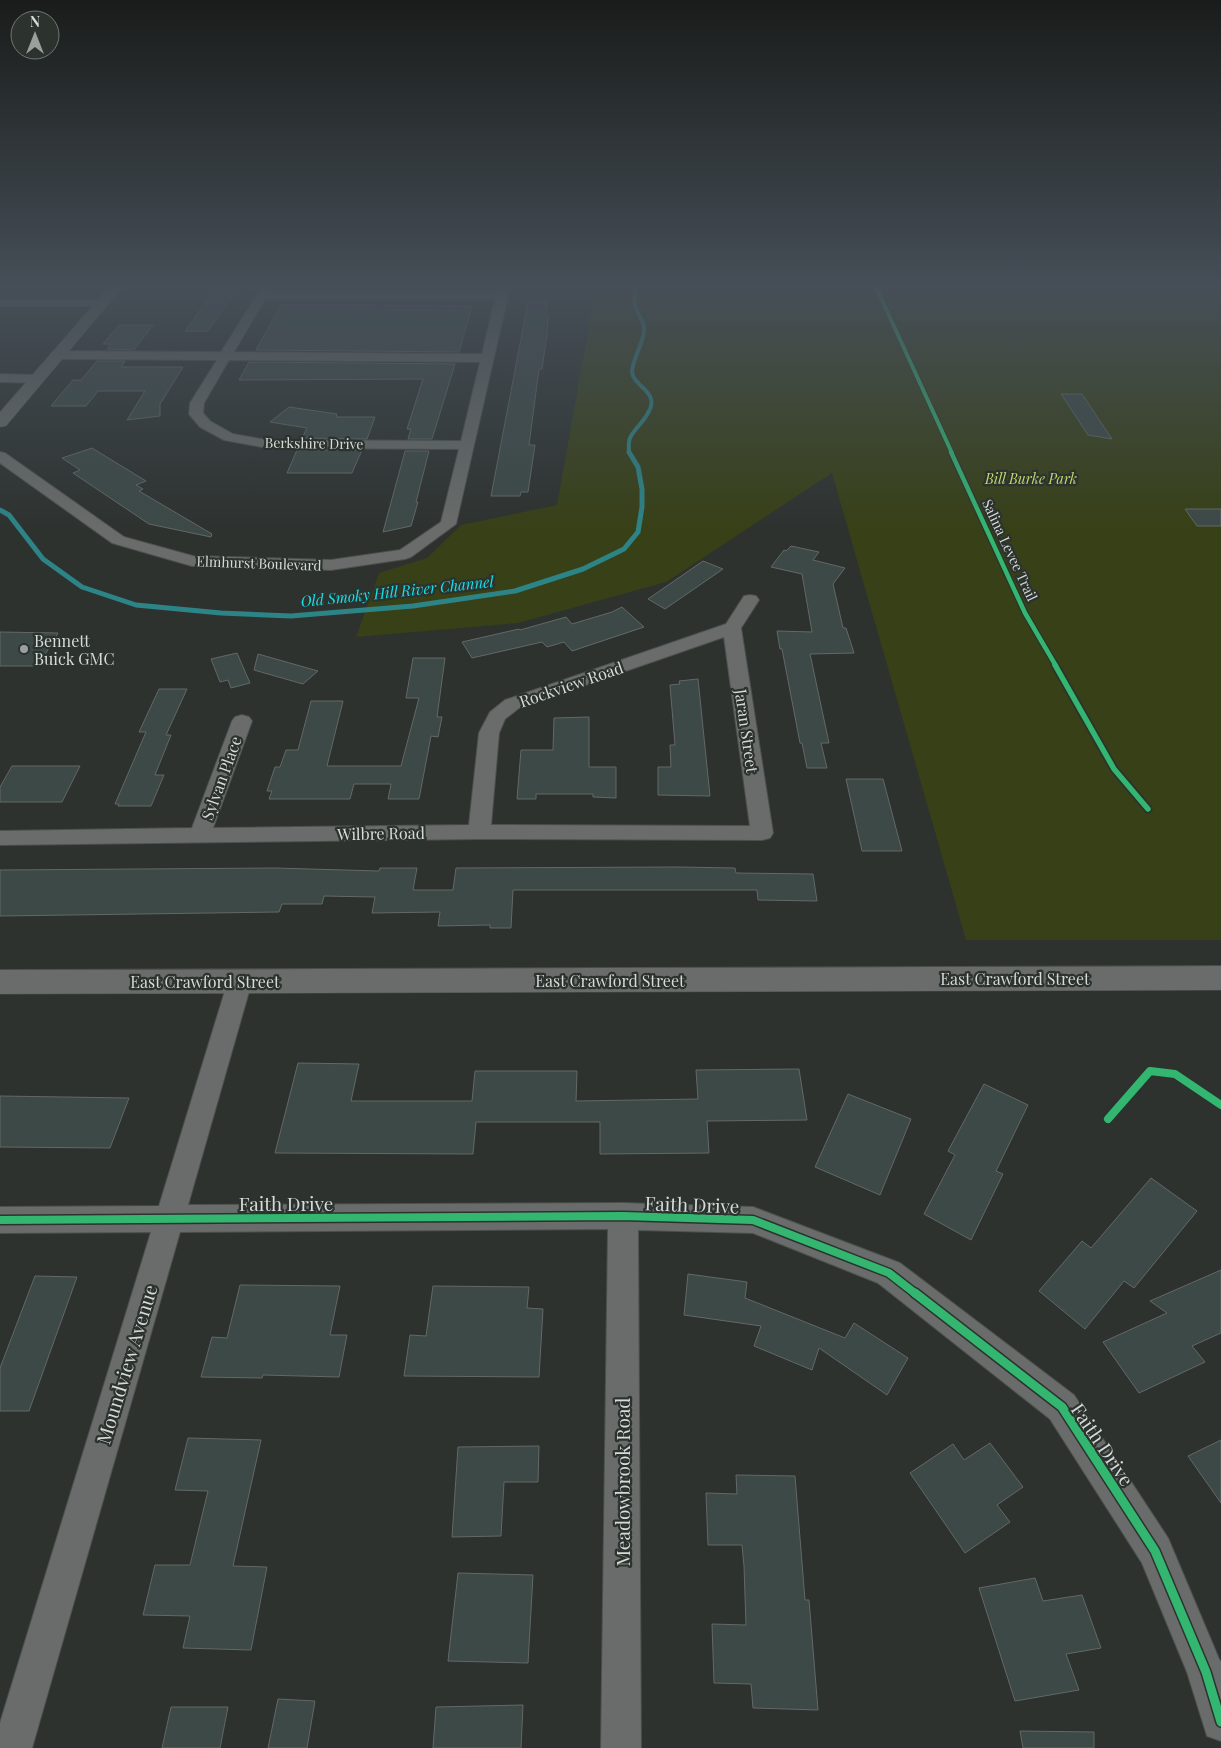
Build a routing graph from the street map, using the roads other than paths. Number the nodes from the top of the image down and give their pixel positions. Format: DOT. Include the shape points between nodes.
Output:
graph roads {
  1 [pos="45,369"];
  2 [pos="217,369"];
  3 [pos="484,369"];
  4 [pos="0,378"];
  5 [pos="37,378"];
  6 [pos="0,422"];
  7 [pos="466,445"];
  8 [pos="0,456"];
  9 [pos="750,600"];
  10 [pos="732,628"];
  11 [pos="242,720"];
  12 [pos="479,832"];
  13 [pos="762,833"];
  14 [pos="200,835"];
  15 [pos="0,838"];
  16 [pos="1221,978"];
  17 [pos="240,981"];
  18 [pos="0,982"];
  19 [pos="623,1216"];
  20 [pos="169,1219"];
  21 [pos="0,1220"];
  22 [pos="1221,1722"];
  23 [pos="12,1748"];
  24 [pos="622,1748"];
  1 -- 5 [label="street"];
  2 -- 7 [label="street, Berkshire Drive" via="197,403 196,414 205,424 229,436 267,444"];
  3 -- 7 [label="street"];
  4 -- 5 [label="street"];
  5 -- 6 [label="street"];
  7 -- 8 [label="street, Elmhurst Boulevard" via="448,524 405,554 331,565 192,561 118,540"];
  9 -- 10 [label="street"];
  10 -- 12 [label="street, Rockview Road" via="512,704 497,716 489,733"];
  10 -- 13 [label="street, Jaran Street"];
  11 -- 14 [label="street, Sylvan Place"];
  12 -- 13 [label="street, Wilbre Road"];
  12 -- 14 [label="street, Wilbre Road"];
  14 -- 15 [label="street, Wilbre Road"];
  16 -- 17 [label="street, East Crawford Street"];
  17 -- 18 [label="street, East Crawford Street"];
  17 -- 20 [label="street, Moundview Avenue"];
  19 -- 20 [label="street, Faith Drive"];
  19 -- 22 [label="street, Faith Drive" via="753,1220 890,1273 1062,1407 1155,1551 1206,1672"];
  19 -- 24 [label="street, Meadowbrook Road"];
  20 -- 21 [label="street, Faith Drive"];
  20 -- 23 [label="street, Moundview Avenue"];
}
